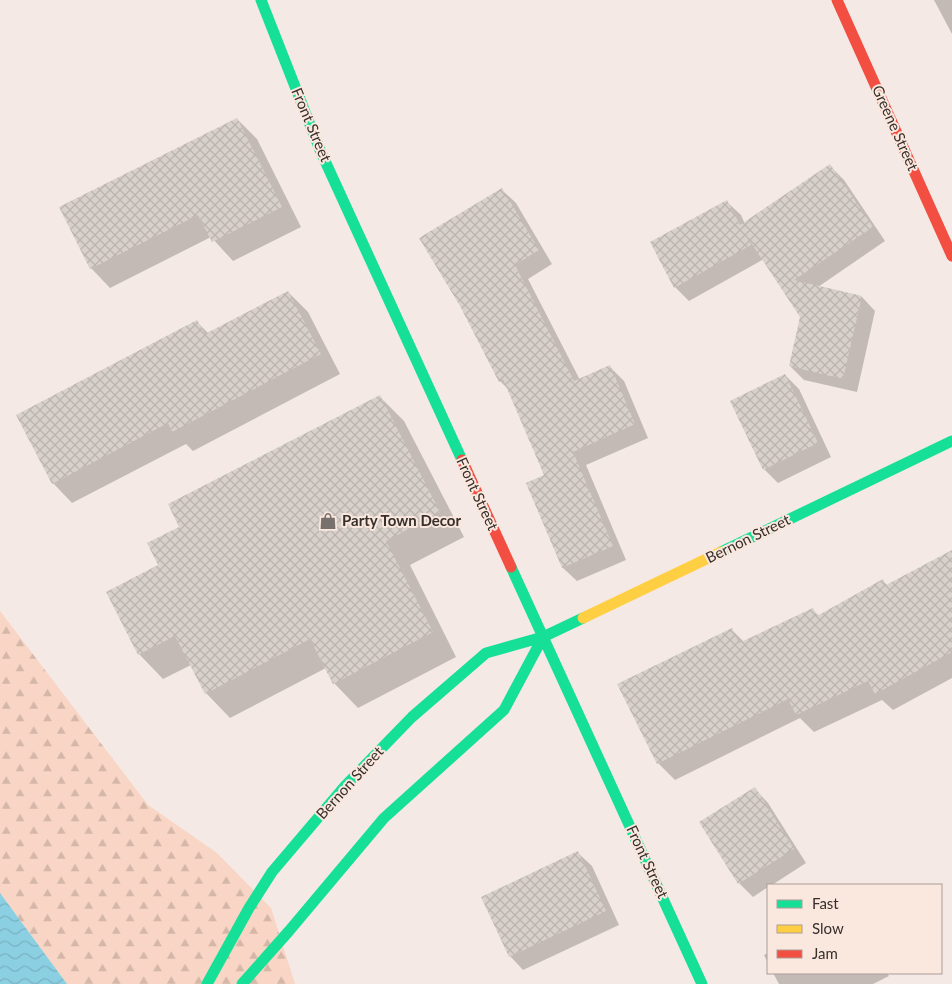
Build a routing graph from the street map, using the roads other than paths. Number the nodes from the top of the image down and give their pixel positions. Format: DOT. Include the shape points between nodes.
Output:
graph roads {
  1 [pos="261,0"];
  2 [pos="837,0"];
  3 [pos="952,256"];
  4 [pos="952,441"];
  5 [pos="543,637"];
  6 [pos="207,984"];
  7 [pos="242,984"];
  8 [pos="702,984"];
  1 -- 5 [label="main road, Front Street" via="324,158"];
  2 -- 3 [label="main road, Greene Street"];
  4 -- 5 [label="main road, Bernon Street"];
  5 -- 6 [label="main road, Bernon Street" via="486,653 412,717 339,793 272,872"];
  5 -- 7 [label="main road" via="504,710 384,818"];
  5 -- 8 [label="main road, Front Street"];
}
